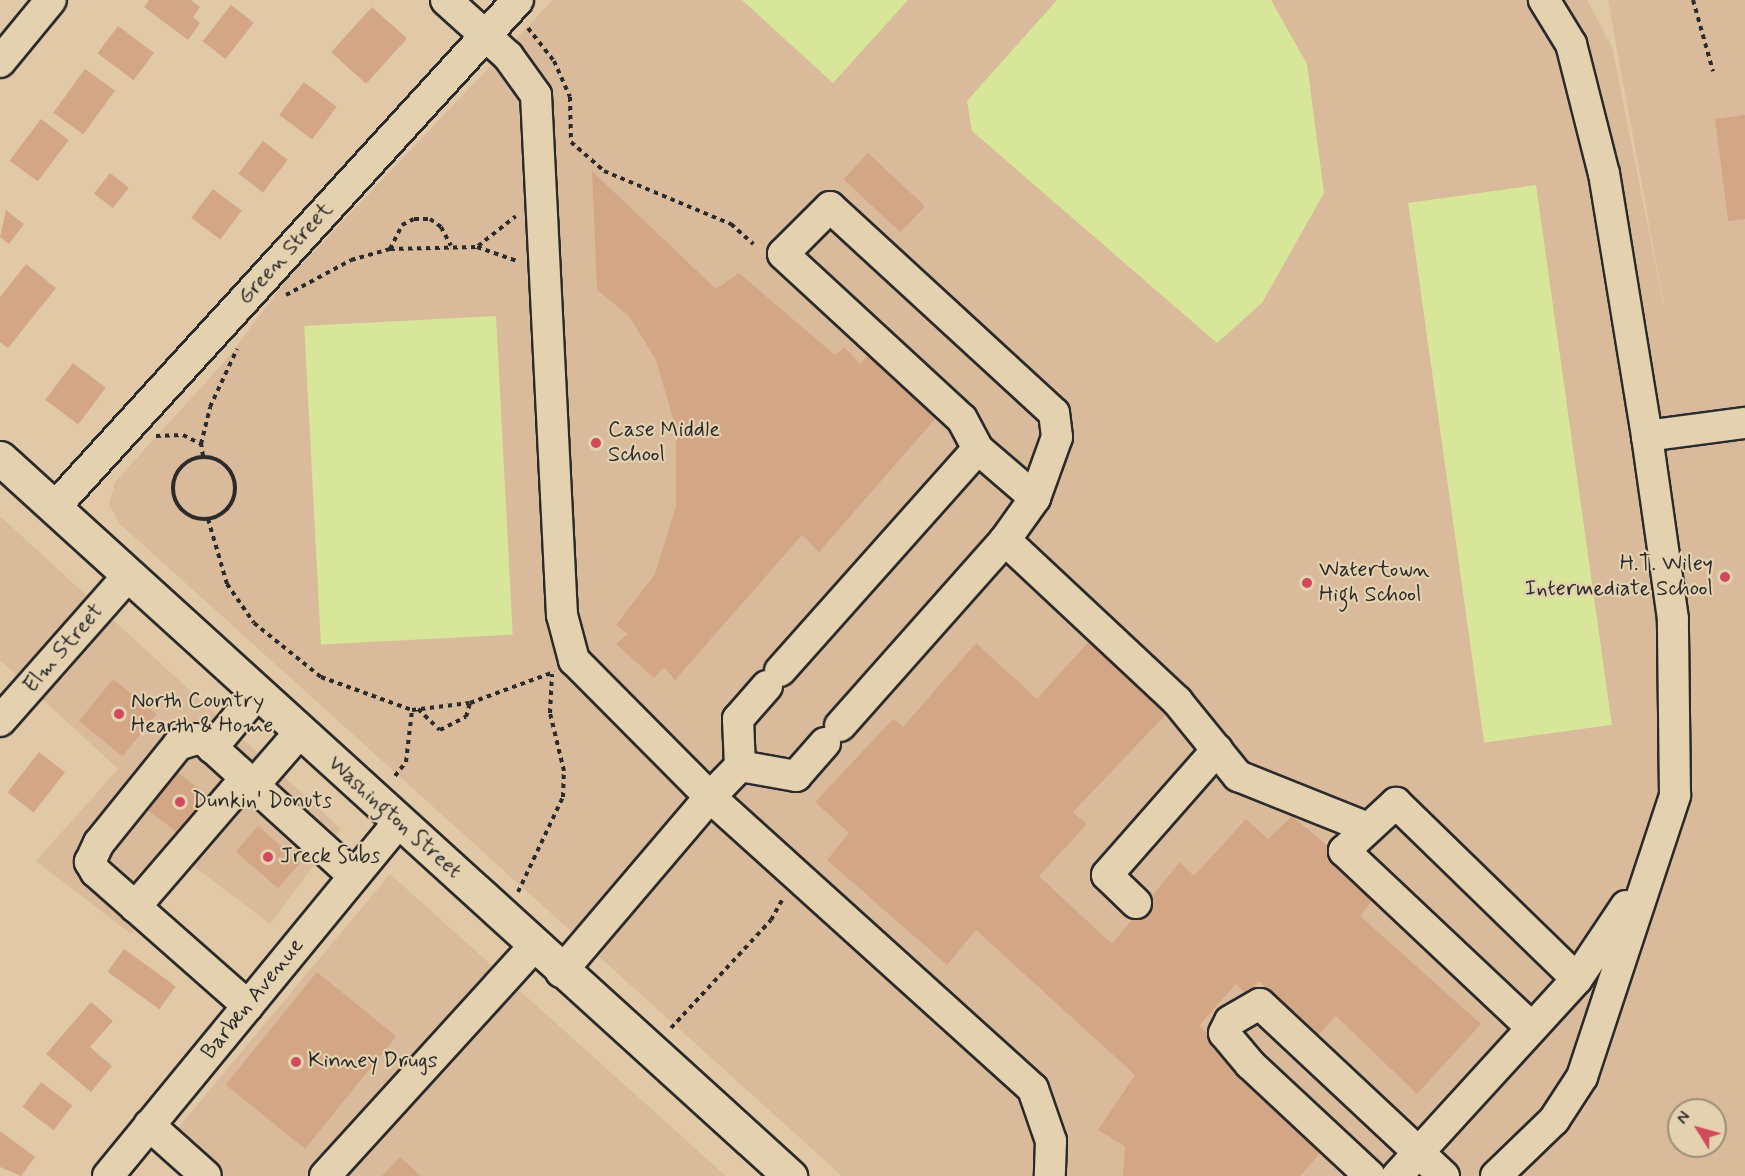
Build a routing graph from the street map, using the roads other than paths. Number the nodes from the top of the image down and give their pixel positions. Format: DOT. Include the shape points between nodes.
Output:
graph roads {
  1 [pos="51,0"];
  2 [pos="446,0"];
  3 [pos="1544,0"];
  4 [pos="521,12"];
  5 [pos="486,34"];
  6 [pos="0,62"];
  7 [pos="1745,423"];
  8 [pos="1647,436"];
  9 [pos="978,449"];
  10 [pos="0,458"];
  11 [pos="1035,498"];
  12 [pos="54,508"];
  13 [pos="1005,540"];
  14 [pos="127,577"];
  15 [pos="257,694"];
  16 [pos="0,721"];
  17 [pos="300,732"];
  18 [pos="212,748"];
  19 [pos="1217,750"];
  20 [pos="740,766"];
  21 [pos="250,782"];
  22 [pos="710,797"];
  23 [pos="399,822"];
  24 [pos="1368,828"];
  25 [pos="353,875"];
  26 [pos="1646,876"];
  27 [pos="1137,903"];
  28 [pos="135,907"];
  29 [pos="534,946"];
  30 [pos="561,972"];
  31 [pos="1577,980"];
  32 [pos="248,1006"];
  33 [pos="1531,1027"];
  34 [pos="149,1125"];
  35 [pos="1407,1165"];
  36 [pos="108,1176"];
  37 [pos="206,1176"];
  38 [pos="325,1176"];
  39 [pos="790,1176"];
  40 [pos="1050,1176"];
  41 [pos="1370,1176"];
  42 [pos="1444,1176"];
  43 [pos="1496,1176"];
  1 -- 6 [label="street"];
  2 -- 5 [label="street"];
  3 -- 8 [label="street" via="1571,44 1604,174"];
  4 -- 5 [label="street, Green Street"];
  5 -- 12 [label="street, Green Street"];
  5 -- 22 [label="street" via="536,95 563,667"];
  7 -- 8 [label="street"];
  8 -- 26 [label="street" via="1673,619 1675,795"];
  9 -- 11 [label="street"];
  9 -- 11 [label="street" via="962,419 783,254 830,207 1054,413 1057,437"];
  9 -- 20 [label="street" via="738,719"];
  10 -- 12 [label="main road, Washington Street"];
  11 -- 13 [label="street"];
  12 -- 14 [label="main road, Washington Street"];
  13 -- 19 [label="street" via="1178,701"];
  13 -- 20 [label="street" via="796,776"];
  14 -- 15 [label="main road, Washington Street"];
  14 -- 16 [label="street, Elm Street"];
  15 -- 17 [label="main road, Washington Street"];
  15 -- 18 [label="street"];
  17 -- 21 [label="street"];
  17 -- 23 [label="main road, Washington Street"];
  18 -- 21 [label="street"];
  18 -- 28 [label="street" via="196,739 178,745 92,853 96,872"];
  19 -- 24 [label="street" via="1238,776"];
  19 -- 27 [label="street" via="1107,875"];
  20 -- 22 [label="street"];
  21 -- 25 [label="street"];
  21 -- 28 [label="street"];
  22 -- 30 [label="street"];
  22 -- 40 [label="street" via="1033,1089 1051,1141"];
  23 -- 25 [label="street, Barben Avenue"];
  23 -- 29 [label="main road, Washington Street"];
  24 -- 31 [label="street" via="1396,803"];
  24 -- 33 [label="street" via="1344,851"];
  25 -- 32 [label="street, Barben Avenue"];
  26 -- 31 [label="street"];
  26 -- 43 [label="street" via="1582,1077 1554,1120"];
  28 -- 32 [label="street"];
  29 -- 30 [label="main road, Washington Street"];
  29 -- 38 [label="street"];
  30 -- 39 [label="main road, Washington Street"];
  31 -- 33 [label="street"];
  32 -- 34 [label="street, Barben Avenue"];
  33 -- 35 [label="street"];
  34 -- 36 [label="street, Barben Avenue"];
  34 -- 37 [label="street"];
  35 -- 41 [label="street" via="1260,1004 1230,1021 1224,1034 1250,1064"];
  35 -- 42 [label="street"];
}
